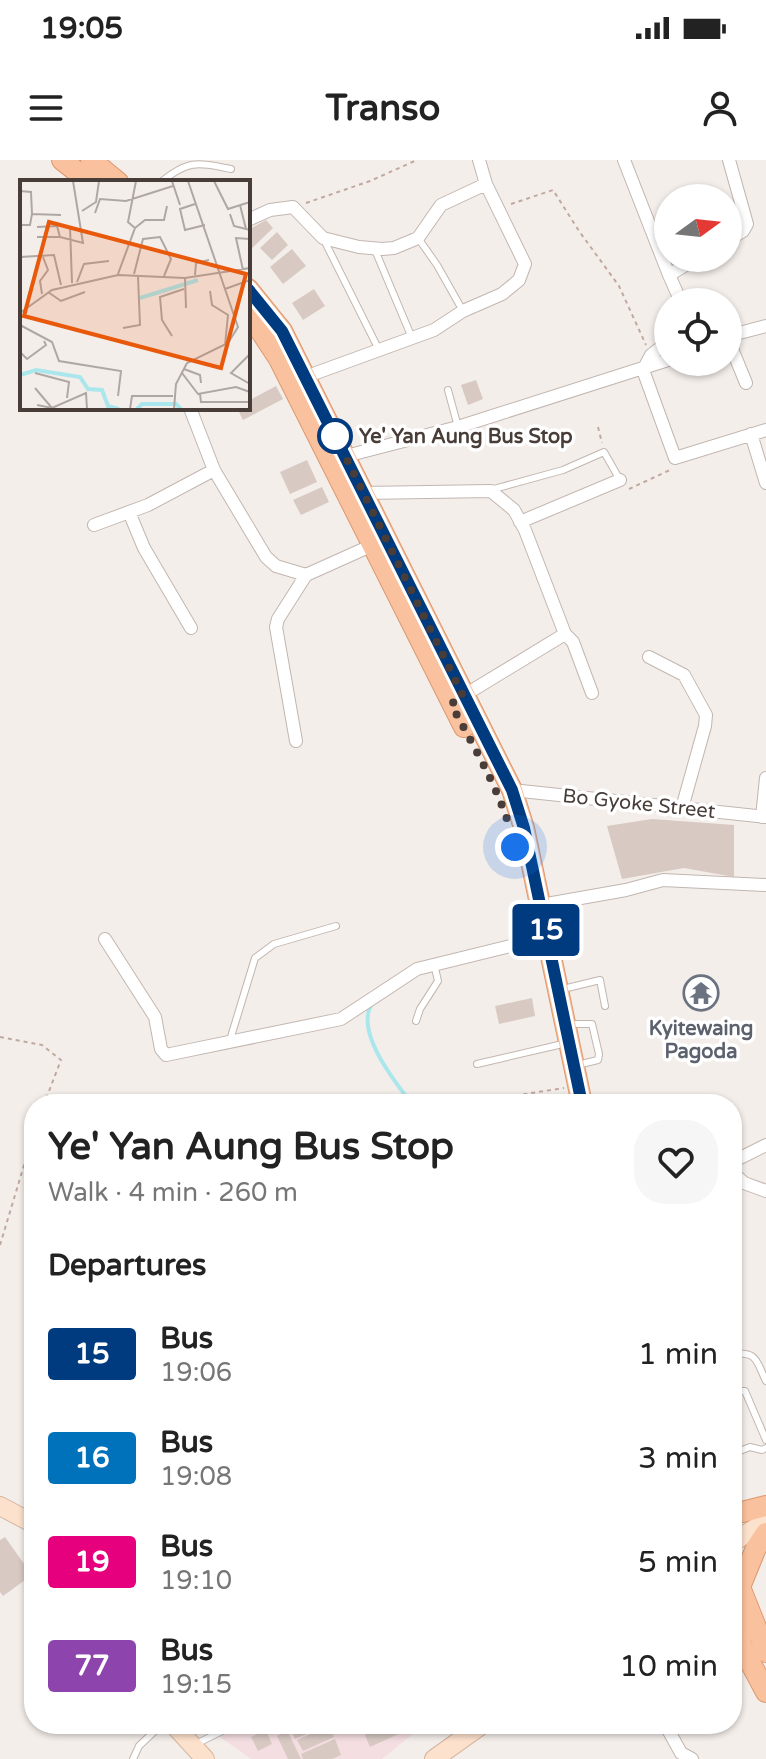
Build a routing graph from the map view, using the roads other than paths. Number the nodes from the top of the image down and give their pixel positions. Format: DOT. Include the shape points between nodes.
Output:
graph roads {
  1 [pos="62,160"];
  2 [pos="91,160"];
  3 [pos="479,160"];
  4 [pos="624,160"];
  5 [pos="729,160"];
  6 [pos="231,169"];
  7 [pos="87,180"];
  8 [pos="116,180"];
  9 [pos="163,180"];
  10 [pos="486,184"];
  11 [pos="736,184"];
  12 [pos="742,206"];
  13 [pos="250,219"];
  14 [pos="742,232"];
  15 [pos="323,238"];
  16 [pos="418,238"];
  17 [pos="375,250"];
  18 [pos="674,272"];
  19 [pos="669,275"];
  20 [pos="675,288"];
  21 [pos="250,291"];
  22 [pos="463,311"];
  23 [pos="250,315"];
  24 [pos="766,326"];
  25 [pos="742,333"];
  26 [pos="412,338"];
  27 [pos="379,350"];
  28 [pos="654,353"];
  29 [pos="654,366"];
  30 [pos="643,370"];
  31 [pos="742,373"];
  32 [pos="305,377"];
  33 [pos="746,383"];
  34 [pos="448,390"];
  35 [pos="191,410"];
  36 [pos="458,427"];
  37 [pos="766,430"];
  38 [pos="751,434"];
  39 [pos="338,458"];
  40 [pos="214,470"];
  41 [pos="620,480"];
  42 [pos="766,483"];
  43 [pos="489,491"];
  44 [pos="363,493"];
  45 [pos="129,512"];
  46 [pos="520,522"];
  47 [pos="94,525"];
  48 [pos="379,543"];
  49 [pos="306,575"];
  50 [pos="191,628"];
  51 [pos="565,634"];
  52 [pos="649,657"];
  53 [pos="592,693"];
  54 [pos="457,700"];
  55 [pos="296,741"];
  56 [pos="766,778"];
  57 [pos="512,790"];
  58 [pos="682,808"];
  59 [pos="764,817"];
  60 [pos="766,885"];
  61 [pos="541,905"];
  62 [pos="336,926"];
  63 [pos="105,939"];
  64 [pos="535,940"];
  65 [pos="434,964"];
  66 [pos="559,990"];
  67 [pos="605,1006"];
  68 [pos="416,1021"];
  69 [pos="564,1037"];
  70 [pos="230,1040"];
  71 [pos="477,1064"];
  72 [pos="574,1066"];
  73 [pos="566,1094"];
  74 [pos="580,1094"];
  75 [pos="766,1145"];
  76 [pos="742,1157"];
  77 [pos="742,1181"];
  78 [pos="766,1191"];
  79 [pos="742,1353"];
  80 [pos="766,1381"];
  81 [pos="742,1391"];
  82 [pos="766,1440"];
  83 [pos="742,1450"];
  84 [pos="765,1452"];
  85 [pos="0,1506"];
  86 [pos="766,1506"];
  87 [pos="742,1512"];
  88 [pos="24,1519"];
  89 [pos="766,1521"];
  90 [pos="766,1533"];
  91 [pos="742,1537"];
  92 [pos="742,1582"];
  93 [pos="742,1592"];
  94 [pos="742,1646"];
  95 [pos="766,1652"];
  96 [pos="766,1692"];
  97 [pos="152,1734"];
  98 [pos="182,1734"];
  99 [pos="223,1734"];
  100 [pos="471,1734"];
  101 [pos="671,1734"];
  102 [pos="198,1753"];
  103 [pos="443,1757"];
  104 [pos="684,1757"];
  105 [pos="133,1759"];
  1 -- 7 [label="main road"];
  2 -- 8 [label="main road"];
  3 -- 10 [label="street"];
  4 -- 19 [label="street"];
  5 -- 11 [label="street"];
  6 -- 9 [label="lane" via="186,163"];
  10 -- 16 [label="street" via="441,205"];
  10 -- 22 [label="street" via="525,264 519,280 502,294"];
  12 -- 14 [label="street" via="747,224"];
  13 -- 15 [label="street" via="293,207"];
  15 -- 17 [label="street"];
  15 -- 27 [label="lane"];
  16 -- 17 [label="street"];
  16 -- 22 [label="lane"];
  17 -- 26 [label="lane"];
  18 -- 19 [label="street"];
  19 -- 20 [label="street"];
  21 -- 32 [label="main road" via="282,331"];
  22 -- 26 [label="street"];
  23 -- 39 [label="main road"];
  24 -- 25 [label="street"];
  26 -- 27 [label="street"];
  27 -- 32 [label="street"];
  28 -- 30 [label="street"];
  29 -- 30 [label="street"];
  30 -- 36 [label="street"];
  30 -- 38 [label="street" via="675,458"];
  31 -- 33 [label="street"];
  32 -- 39 [label="main road"];
  34 -- 36 [label="lane"];
  35 -- 40 [label="street"];
  36 -- 39 [label="street"];
  37 -- 38 [label="street"];
  38 -- 42 [label="street"];
  39 -- 44 [label="main road"];
  39 -- 48 [label="main road"];
  40 -- 45 [label="street"];
  40 -- 49 [label="street" via="266,557 276,566"];
  41 -- 43 [label="lane" via="604,452"];
  41 -- 46 [label="street"];
  43 -- 44 [label="street"];
  43 -- 46 [label="street" via="514,510"];
  44 -- 48 [label="main road"];
  45 -- 47 [label="street"];
  45 -- 50 [label="street"];
  46 -- 51 [label="street"];
  48 -- 49 [label="street"];
  48 -- 54 [label="main road"];
  49 -- 55 [label="street" via="276,627"];
  51 -- 53 [label="street"];
  51 -- 54 [label="street"];
  52 -- 58 [label="street" via="684,675 706,715"];
  54 -- 57 [label="main road"];
  54 -- 64 [label="main road" via="508,815"];
  56 -- 59 [label="street"];
  57 -- 58 [label="street, Bo Gyoke Street"];
  57 -- 61 [label="main road"];
  58 -- 59 [label="street, Bo Gyoke Street"];
  60 -- 61 [label="street" via="663,880"];
  61 -- 66 [label="main road"];
  62 -- 70 [label="lane" via="274,944 255,958"];
  63 -- 70 [label="street" via="155,1017 164,1054"];
  64 -- 65 [label="street"];
  64 -- 69 [label="main road"];
  65 -- 68 [label="lane" via="438,981"];
  65 -- 70 [label="street" via="417,969 341,1019"];
  66 -- 67 [label="lane" via="600,980"];
  66 -- 69 [label="main road"];
  69 -- 71 [label="lane"];
  69 -- 72 [label="main road"];
  69 -- 72 [label="lane" via="592,1024 598,1060"];
  69 -- 73 [label="main road"];
  72 -- 74 [label="main road"];
  75 -- 76 [label="street"];
  77 -- 78 [label="street"];
  79 -- 80 [label="lane" via="753,1355"];
  81 -- 82 [label="lane"];
  83 -- 84 [label="lane"];
  85 -- 88 [label="main road"];
  86 -- 87 [label="main road"];
  89 -- 91 [label="main road"];
  90 -- 92 [label="main road"];
  93 -- 95 [label="main road"];
  94 -- 96 [label="main road"];
  97 -- 105 [label="lane"];
  98 -- 102 [label="main road"];
  99 -- 102 [label="lane"];
  100 -- 103 [label="main road"];
  101 -- 104 [label="street"];
}
